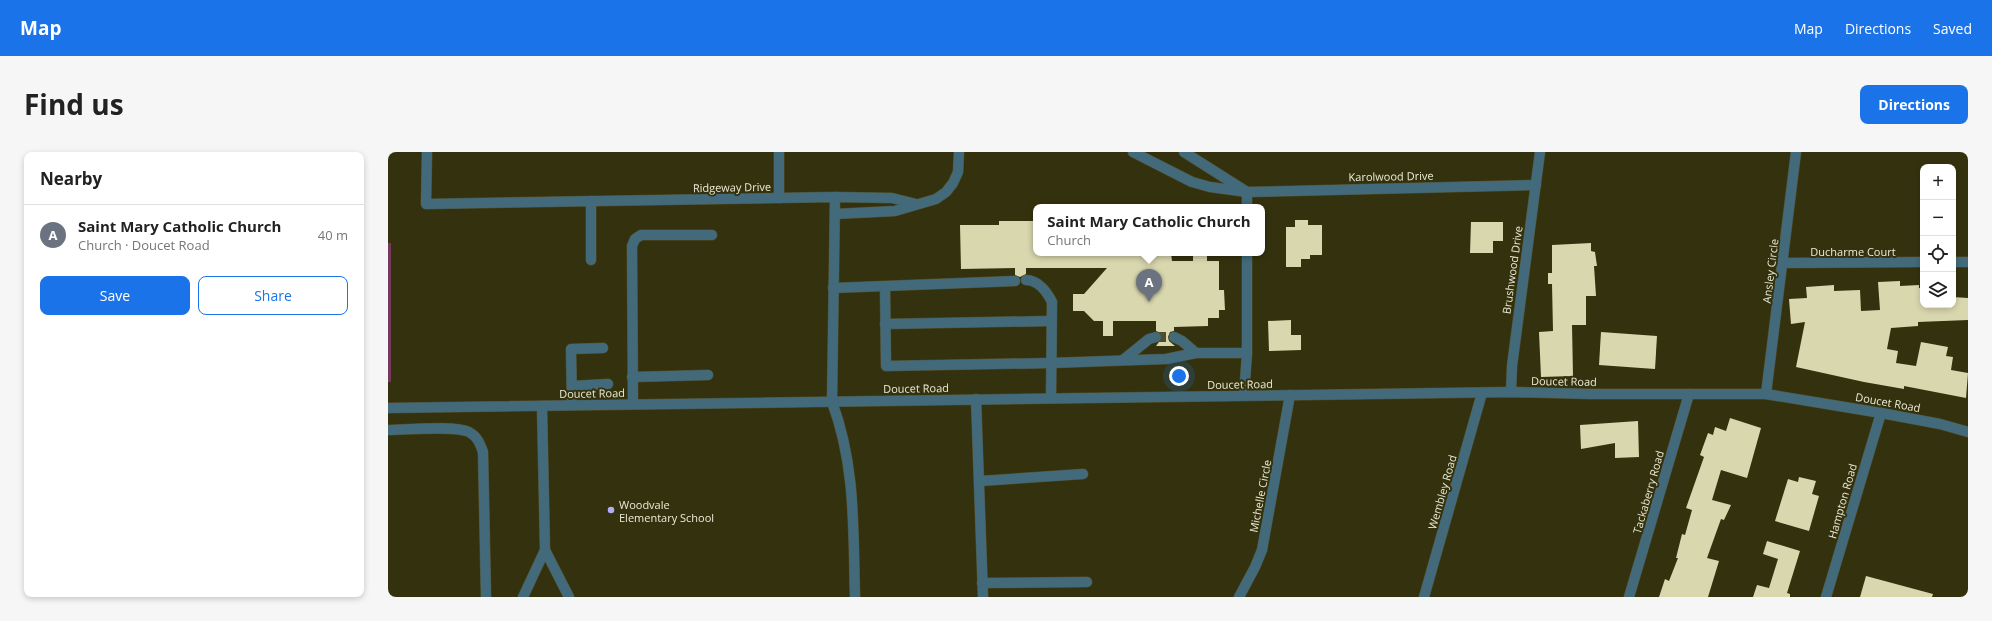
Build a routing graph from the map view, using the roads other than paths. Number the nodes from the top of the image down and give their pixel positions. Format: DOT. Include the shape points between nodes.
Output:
graph roads {
  1 [pos="427,152"];
  2 [pos="779,152"];
  3 [pos="959,152"];
  4 [pos="1133,152"];
  5 [pos="1184,152"];
  6 [pos="1540,152"];
  7 [pos="1796,152"];
  8 [pos="1536,185"];
  9 [pos="1247,192"];
  10 [pos="835,197"];
  11 [pos="779,198"];
  12 [pos="591,201"];
  13 [pos="916,204"];
  14 [pos="1247,204"];
  15 [pos="834,214"];
  16 [pos="712,235"];
  17 [pos="1247,256"];
  18 [pos="591,260"];
  19 [pos="1920,262"];
  20 [pos="1956,262"];
  21 [pos="1968,262"];
  22 [pos="1783,263"];
  23 [pos="1026,280"];
  24 [pos="1015,281"];
  25 [pos="885,287"];
  26 [pos="833,288"];
  27 [pos="1051,321"];
  28 [pos="885,324"];
  29 [pos="1156,337"];
  30 [pos="1174,337"];
  31 [pos="603,348"];
  32 [pos="1196,353"];
  33 [pos="1248,353"];
  34 [pos="1123,360"];
  35 [pos="1051,363"];
  36 [pos="708,375"];
  37 [pos="632,377"];
  38 [pos="608,384"];
  39 [pos="572,386"];
  40 [pos="1511,392"];
  41 [pos="1482,393"];
  42 [pos="1689,394"];
  43 [pos="1766,394"];
  44 [pos="1290,395"];
  45 [pos="1244,396"];
  46 [pos="1051,398"];
  47 [pos="976,400"];
  48 [pos="832,402"];
  49 [pos="632,404"];
  50 [pos="572,405"];
  51 [pos="542,406"];
  52 [pos="388,408"];
  53 [pos="1880,413"];
  54 [pos="388,430"];
  55 [pos="1968,432"];
  56 [pos="1082,474"];
  57 [pos="980,480"];
  58 [pos="545,550"];
  59 [pos="1086,582"];
  60 [pos="982,583"];
  61 [pos="486,597"];
  62 [pos="523,597"];
  63 [pos="569,597"];
  64 [pos="855,597"];
  65 [pos="983,597"];
  66 [pos="1239,597"];
  67 [pos="1424,597"];
  68 [pos="1630,597"];
  69 [pos="1826,597"];
  1 -- 12 [label="street, Ridgeway Drive" via="426,204"];
  2 -- 11 [label="street"];
  3 -- 13 [label="street" via="958,172 946,192 936,199"];
  4 -- 9 [label="street, Karolwood Drive" via="1192,182"];
  5 -- 9 [label="street"];
  6 -- 8 [label="street, Brushwood Drive"];
  7 -- 22 [label="street, Ansley Circle"];
  8 -- 9 [label="street, Karolwood Drive"];
  8 -- 40 [label="street, Brushwood Drive" via="1512,366"];
  9 -- 14 [label="street"];
  10 -- 11 [label="street, Ridgeway Drive"];
  10 -- 13 [label="street, Ridgeway Drive" via="892,198"];
  10 -- 15 [label="street"];
  11 -- 12 [label="street, Ridgeway Drive"];
  12 -- 18 [label="street"];
  13 -- 15 [label="street" via="895,211"];
  15 -- 26 [label="street"];
  16 -- 37 [label="street" via="641,235 635,239 632,246"];
  17 -- 33 [label="street"];
  19 -- 22 [label="street, Ducharme Court"];
  20 -- 21 [label="street"];
  22 -- 43 [label="street, Ansley Circle"];
  23 -- 27 [label="street" via="1039,285 1049,295 1052,302"];
  24 -- 25 [label="street"];
  25 -- 26 [label="street"];
  25 -- 28 [label="street"];
  26 -- 48 [label="street"];
  27 -- 28 [label="street"];
  27 -- 35 [label="street"];
  28 -- 35 [label="street" via="886,366"];
  29 -- 34 [label="street" via="1149,339"];
  30 -- 32 [label="street"];
  31 -- 39 [label="street" via="571,349"];
  32 -- 33 [label="street"];
  32 -- 34 [label="street" via="1166,359"];
  33 -- 45 [label="street"];
  34 -- 35 [label="street"];
  35 -- 46 [label="street"];
  36 -- 37 [label="street"];
  37 -- 49 [label="street"];
  38 -- 39 [label="street"];
  39 -- 50 [label="street"];
  40 -- 41 [label="street, Doucet Road"];
  40 -- 42 [label="street, Doucet Road"];
  41 -- 44 [label="street, Doucet Road"];
  41 -- 67 [label="street, Wembley Road"];
  42 -- 43 [label="street, Doucet Road"];
  42 -- 68 [label="street, Tackaberry Road"];
  43 -- 53 [label="street, Doucet Road"];
  44 -- 45 [label="street, Doucet Road"];
  44 -- 66 [label="street, Michelle Circle" via="1262,550"];
  45 -- 46 [label="street, Doucet Road"];
  46 -- 47 [label="street, Doucet Road"];
  47 -- 48 [label="street, Doucet Road"];
  47 -- 57 [label="street"];
  48 -- 49 [label="street, Doucet Road"];
  48 -- 64 [label="street" via="841,426 852,482"];
  49 -- 50 [label="street, Doucet Road"];
  50 -- 51 [label="street, Doucet Road"];
  51 -- 52 [label="street, Doucet Road"];
  51 -- 58 [label="street"];
  53 -- 55 [label="street, Doucet Road"];
  53 -- 69 [label="street, Hampton Road"];
  54 -- 61 [label="street" via="457,429 476,437 483,452"];
  56 -- 57 [label="street"];
  57 -- 60 [label="street"];
  58 -- 62 [label="street"];
  58 -- 63 [label="street"];
  59 -- 60 [label="street"];
  60 -- 65 [label="street"];
}
